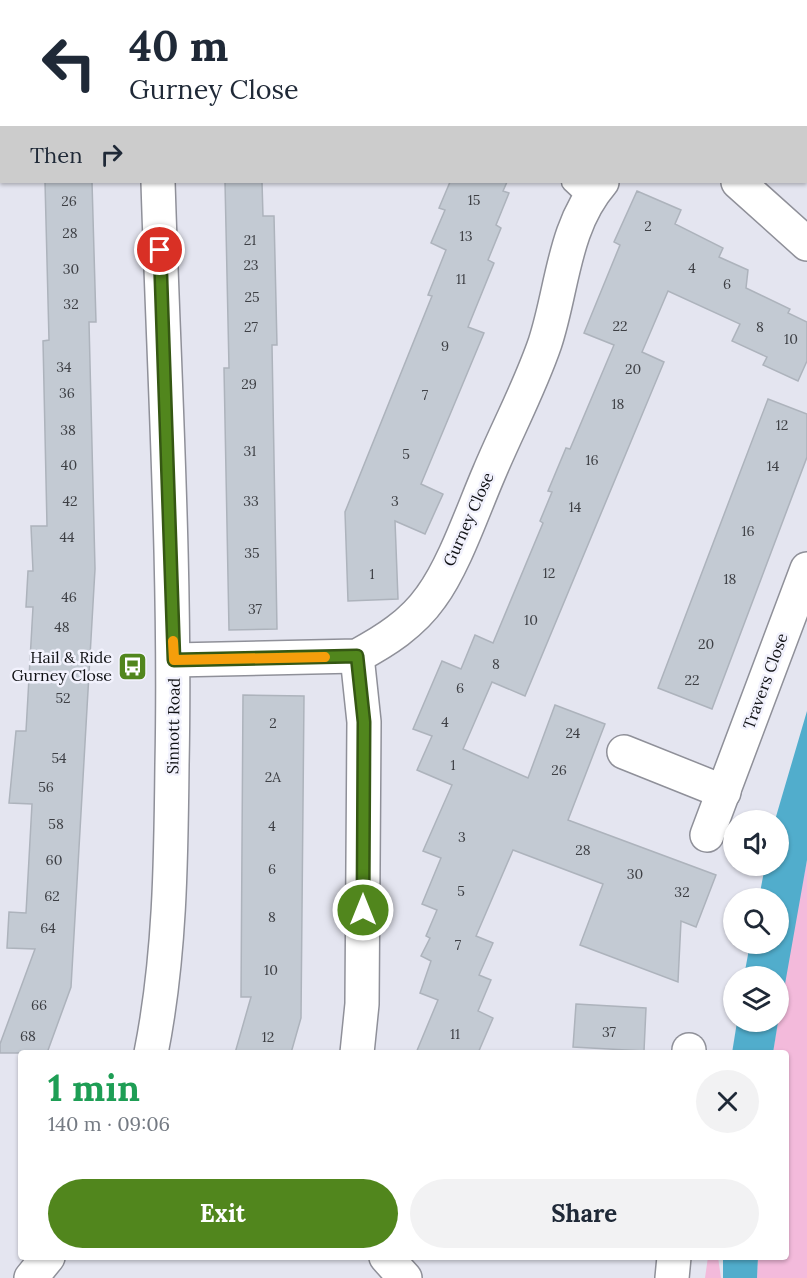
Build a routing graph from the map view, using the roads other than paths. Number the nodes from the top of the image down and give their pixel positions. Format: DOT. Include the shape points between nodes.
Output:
graph roads {
  1 [pos="158,183"];
  2 [pos="739,183"];
  3 [pos="587,187"];
  4 [pos="807,244"];
  5 [pos="807,569"];
  6 [pos="357,656"];
  7 [pos="174,660"];
  8 [pos="624,752"];
  9 [pos="724,792"];
  10 [pos="707,835"];
  11 [pos="152,1050"];
  12 [pos="357,1050"];
  13 [pos="45,1260"];
  14 [pos="389,1260"];
  15 [pos="674,1260"];
  16 [pos="30,1278"];
  17 [pos="405,1278"];
  18 [pos="672,1278"];
  1 -- 7 [label="street, Sinnott Road"];
  2 -- 4 [label="street"];
  3 -- 6 [label="street, Gurney Close" via="544,343 459,543 432,597 407,625"];
  5 -- 9 [label="street, Travers Close"];
  6 -- 7 [label="street, Gurney Close"];
  6 -- 12 [label="street" via="364,722 362,1004"];
  7 -- 11 [label="street, Sinnott Road" via="165,962"];
  8 -- 9 [label="street"];
  9 -- 10 [label="street, Travers Close"];
  13 -- 16 [label="street"];
  14 -- 17 [label="street"];
  15 -- 18 [label="street"];
}
